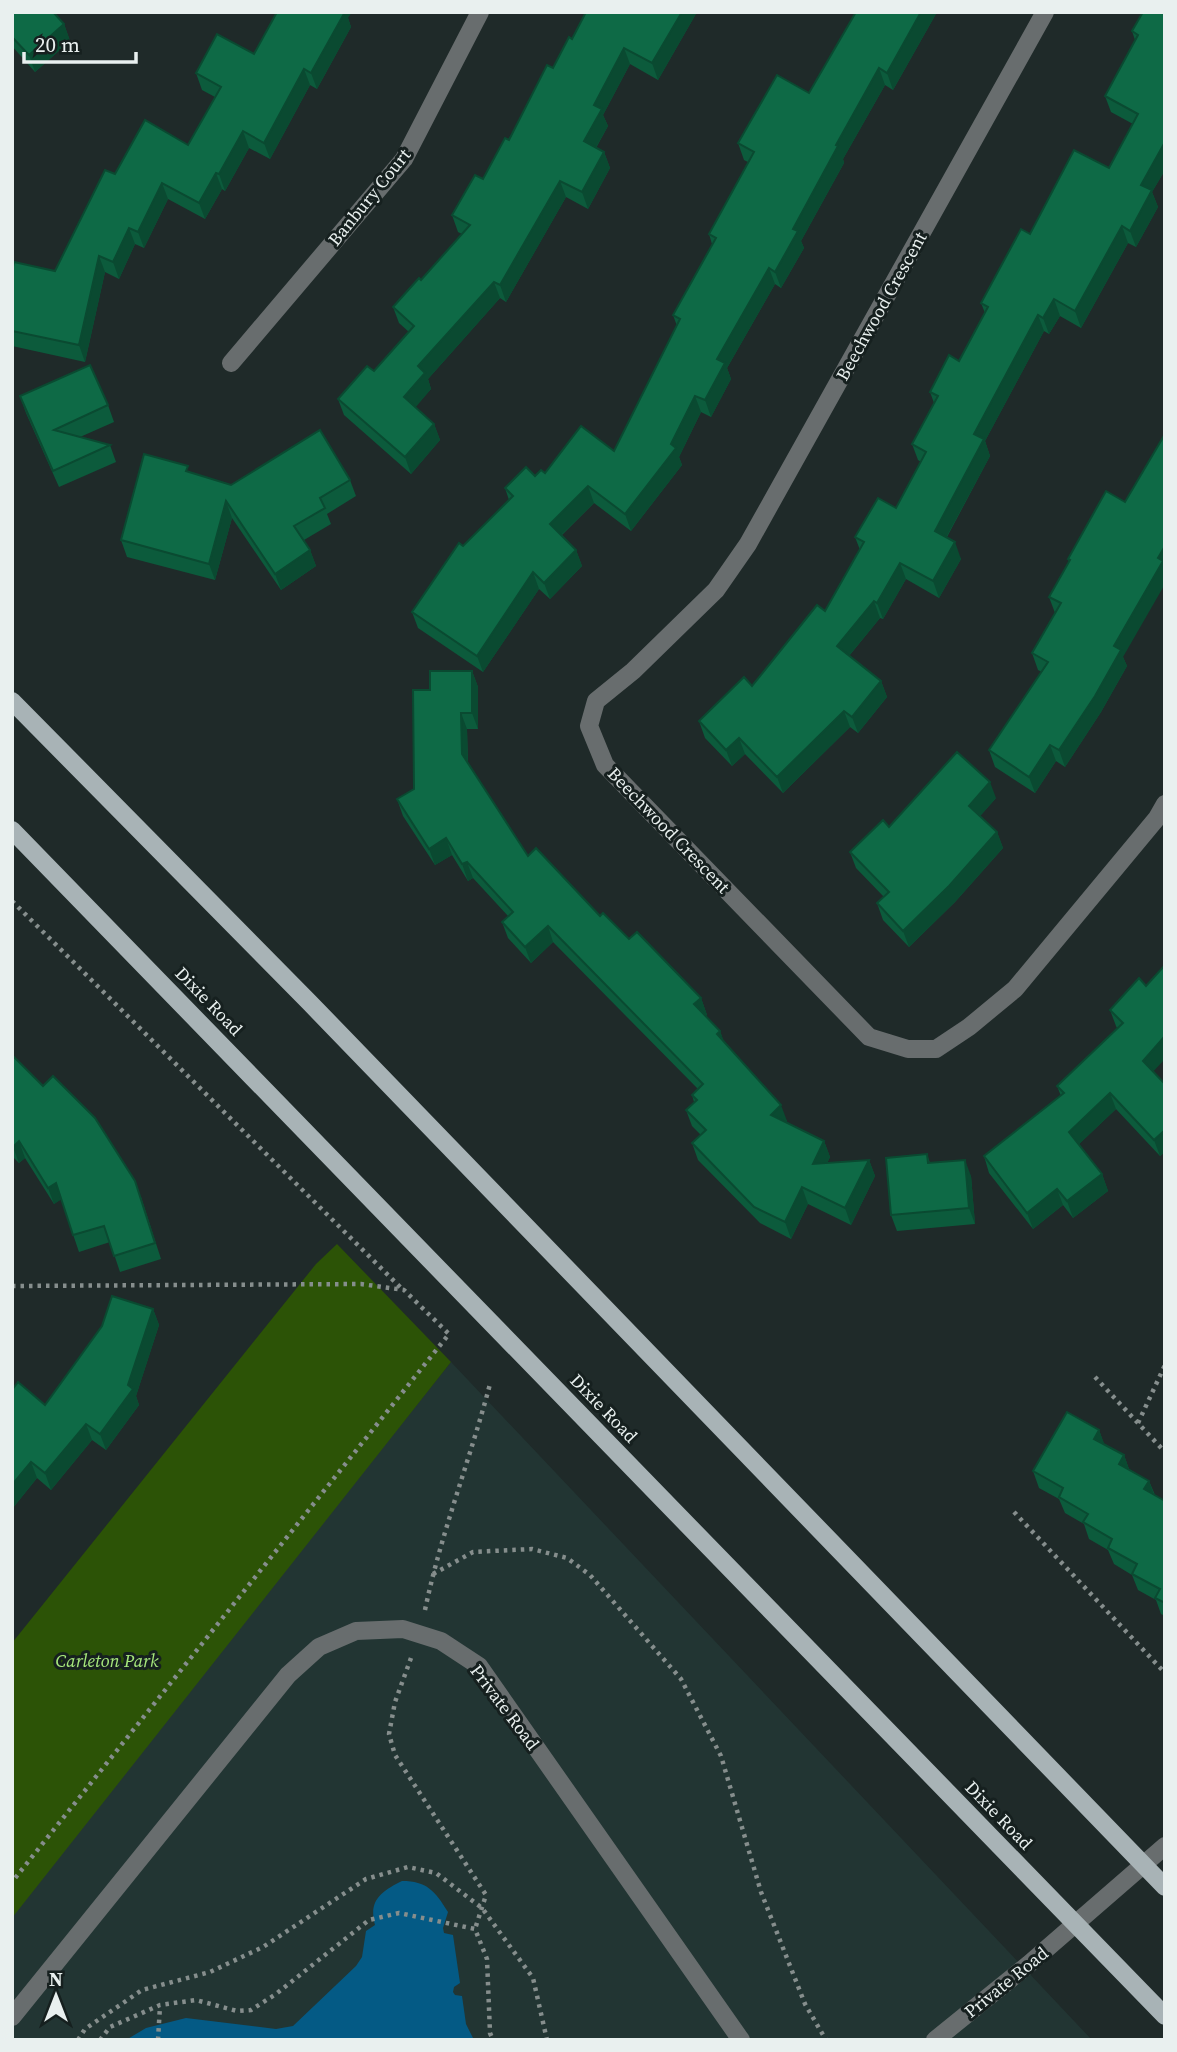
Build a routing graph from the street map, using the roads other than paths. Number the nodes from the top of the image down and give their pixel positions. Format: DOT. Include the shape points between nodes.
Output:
graph roads {
  1 [pos="480,12"];
  2 [pos="1045,12"];
  3 [pos="230,363"];
  4 [pos="12,701"];
  5 [pos="1165,804"];
  6 [pos="12,830"];
  7 [pos="1165,1846"];
  8 [pos="1144,1866"];
  9 [pos="1165,1887"];
  10 [pos="1076,1924"];
  11 [pos="1165,2016"];
  12 [pos="12,2017"];
  13 [pos="741,2040"];
  14 [pos="935,2040"];
  1 -- 3 [label="street, Banbury Court" via="404,159"];
  2 -- 5 [label="street, Beechwood Crescent" via="748,544 716,590 596,701 589,726 605,765 869,1037 908,1049 936,1049 1015,989"];
  4 -- 8 [label="main road"];
  6 -- 10 [label="main road, Dixie Road"];
  7 -- 8 [label="street, Private Road"];
  8 -- 9 [label="main road"];
  8 -- 10 [label="street, Private Road"];
  10 -- 11 [label="main road, Dixie Road"];
  10 -- 14 [label="street, Private Road"];
  12 -- 13 [label="street, Private Road" via="288,1675 319,1647 356,1631 403,1629 441,1641 479,1666"];
}
